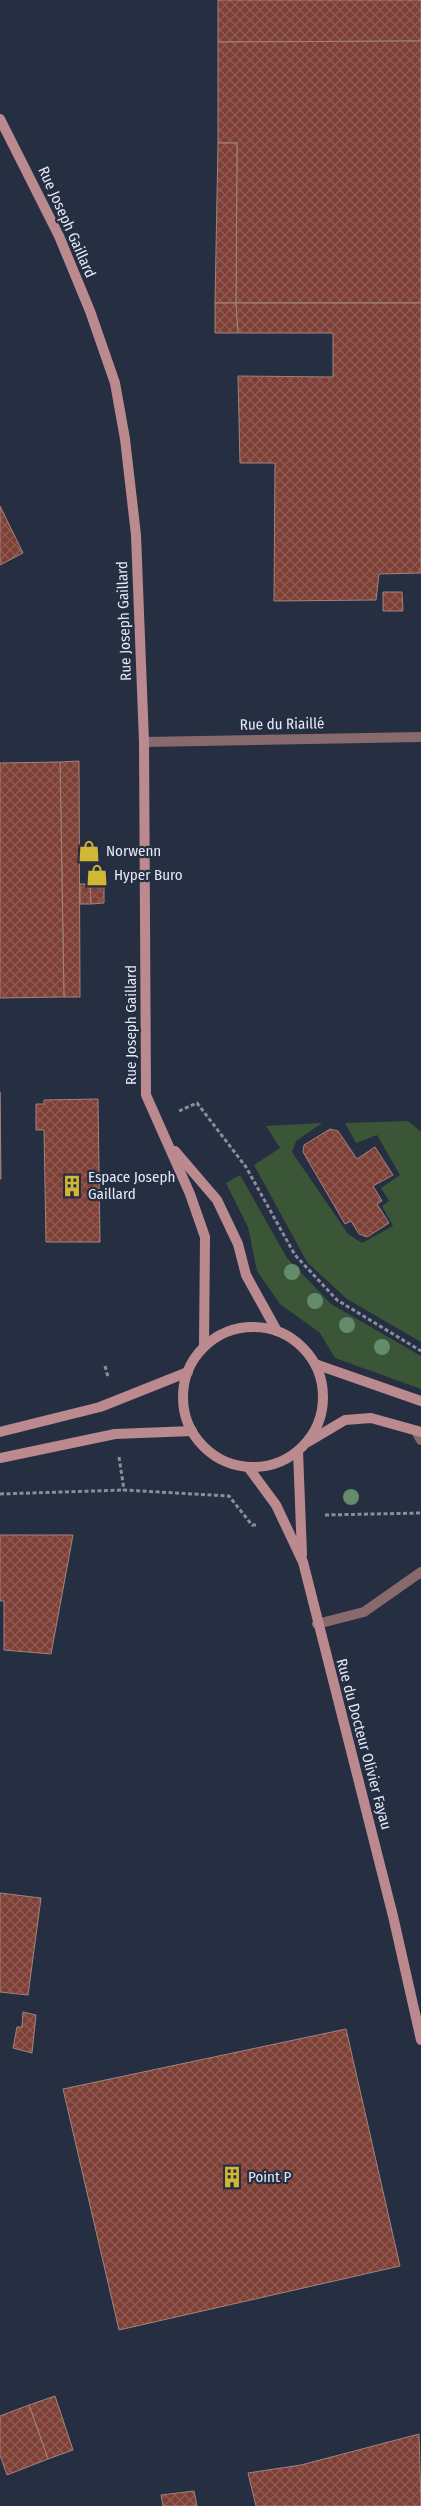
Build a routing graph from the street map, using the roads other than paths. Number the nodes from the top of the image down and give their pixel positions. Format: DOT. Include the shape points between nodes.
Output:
graph roads {
  1 [pos="0,119"];
  2 [pos="421,737"];
  3 [pos="144,742"];
  4 [pos="167,1143"];
  5 [pos="277,1331"];
  6 [pos="204,1346"];
  7 [pos="315,1364"];
  8 [pos="188,1372"];
  9 [pos="421,1401"];
  10 [pos="0,1432"];
  11 [pos="192,1432"];
  12 [pos="419,1434"];
  13 [pos="307,1442"];
  14 [pos="298,1452"];
  15 [pos="0,1458"];
  16 [pos="248,1467"];
  17 [pos="303,1562"];
  18 [pos="421,1572"];
  19 [pos="317,1624"];
  20 [pos="419,2024"];
  21 [pos="421,2040"];
  1 -- 3 [label="main road, Rue Joseph Gaillard" via="59,236 115,383 136,535"];
  2 -- 3 [label="lane, Rue du Riaillé"];
  3 -- 4 [label="main road, Rue Joseph Gaillard" via="146,1095"];
  4 -- 5 [label="main road" via="217,1200 238,1244 246,1275"];
  4 -- 6 [label="main road, Rue Joseph Gaillard" via="205,1237"];
  5 -- 6 [label="main road" via="258,1326 238,1328 220,1334"];
  5 -- 7 [label="main road" via="299,1344"];
  6 -- 8 [label="main road"];
  7 -- 9 [label="main road"];
  7 -- 13 [label="main road" via="322,1384 323,1405 318,1425"];
  8 -- 10 [label="main road" via="100,1407"];
  8 -- 11 [label="main road" via="183,1392 184,1412"];
  11 -- 15 [label="main road" via="115,1434"];
  11 -- 16 [label="main road" via="206,1450 225,1462"];
  12 -- 13 [label="main road" via="371,1418 345,1420"];
  13 -- 14 [label="main road"];
  14 -- 16 [label="main road" via="274,1463"];
  14 -- 17 [label="main road"];
  16 -- 17 [label="main road, Rue du Docteur Olivier Fayau" via="276,1505"];
  17 -- 19 [label="main road, Rue du Docteur Olivier Fayau"];
  18 -- 19 [label="lane" via="364,1612"];
  19 -- 20 [label="main road, Rue du Docteur Olivier Fayau"];
  20 -- 21 [label="main road, Rue du Docteur Olivier Fayau"];
}
